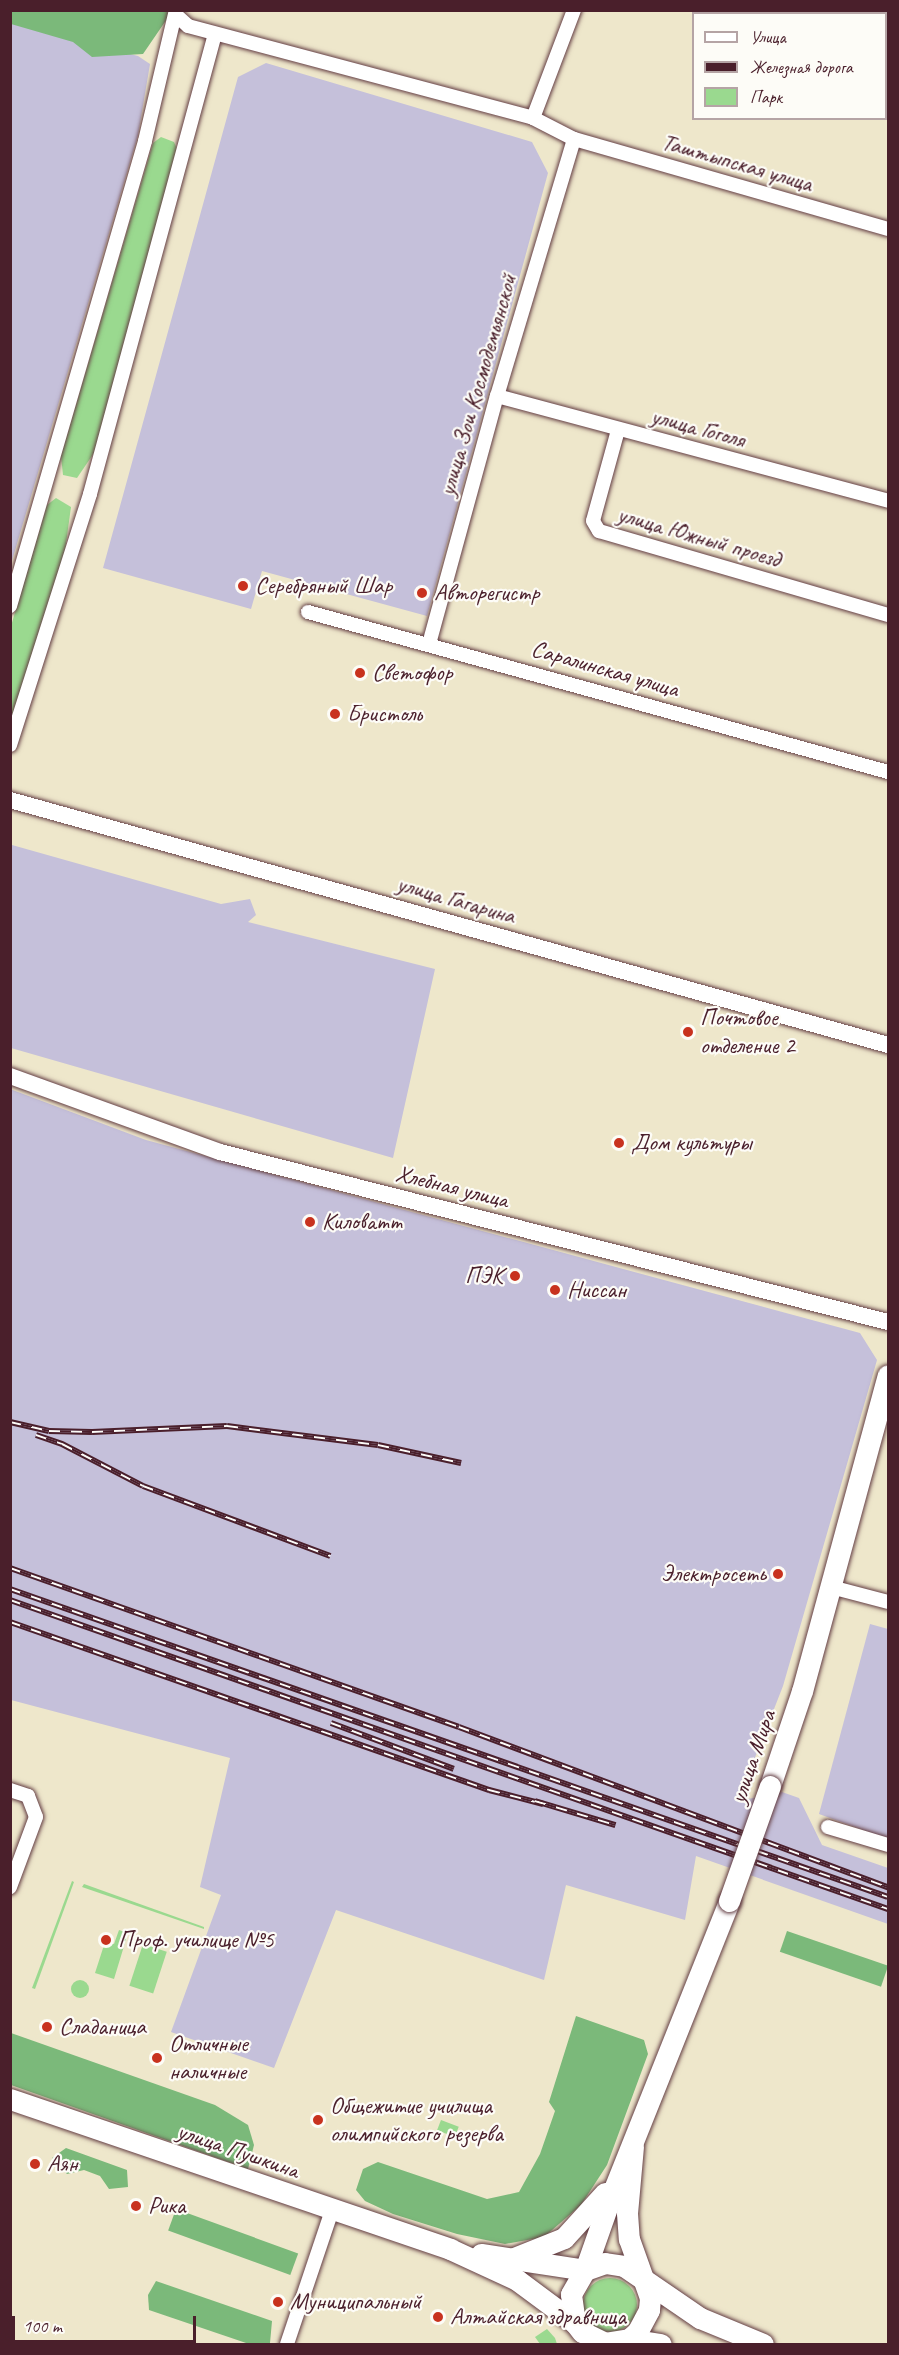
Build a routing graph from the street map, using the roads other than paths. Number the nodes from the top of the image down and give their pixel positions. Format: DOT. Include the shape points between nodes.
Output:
graph roads {
  1 [pos="574,10"];
  2 [pos="176,13"];
  3 [pos="215,34"];
  4 [pos="533,118"];
  5 [pos="574,139"];
  6 [pos="888,229"];
  7 [pos="497,396"];
  8 [pos="618,430"];
  9 [pos="888,501"];
  10 [pos="10,606"];
  11 [pos="308,612"];
  12 [pos="888,615"];
  13 [pos="429,644"];
  14 [pos="10,745"];
  15 [pos="888,772"];
  16 [pos="10,800"];
  17 [pos="888,1045"];
  18 [pos="10,1076"];
  19 [pos="888,1322"];
  20 [pos="888,1375"];
  21 [pos="831,1587"];
  22 [pos="888,1602"];
  23 [pos="10,1790"];
  24 [pos="828,1827"];
  25 [pos="888,1845"];
  26 [pos="10,1887"];
  27 [pos="10,2099"];
  28 [pos="633,2146"];
  29 [pos="332,2210"];
  30 [pos="450,2249"];
  31 [pos="506,2259"];
  32 [pos="585,2270"];
  33 [pos="640,2276"];
  34 [pos="575,2323"];
  35 [pos="627,2342"];
  36 [pos="288,2344"];
  37 [pos="577,2344"];
  38 [pos="662,2344"];
  39 [pos="763,2344"];
  1 -- 4 [label="street"];
  2 -- 3 [label="street, Таштыпская улица" via="188,26"];
  2 -- 10 [label="street" via="145,141"];
  3 -- 4 [label="street, Таштыпская улица"];
  3 -- 14 [label="street" via="90,494"];
  4 -- 5 [label="street, Таштыпская улица"];
  5 -- 6 [label="street, Таштыпская улица"];
  5 -- 7 [label="street, улица Зои Космодемьянской"];
  7 -- 8 [label="street, улица Гоголя"];
  7 -- 13 [label="street, улица Зои Космодемьянской"];
  8 -- 9 [label="street, улица Гоголя"];
  8 -- 12 [label="street, улица Южный проезд" via="593,521 599,531"];
  11 -- 13 [label="street, Саралинская улица"];
  13 -- 15 [label="street, Саралинская улица"];
  16 -- 17 [label="street, улица Гагарина"];
  18 -- 19 [label="street, Хлебная улица" via="220,1152"];
  20 -- 21 [label="main road, улица Мира"];
  21 -- 22 [label="street"];
  21 -- 28 [label="main road, улица Мира, bridge" via="771,1786"];
  23 -- 26 [label="street" via="27,1797 36,1817"];
  24 -- 25 [label="street"];
  27 -- 29 [label="main road, улица Пушкина"];
  28 -- 31 [label="main road" via="599,2203 575,2228 548,2246"];
  28 -- 32 [label="main road"];
  28 -- 33 [label="main road" via="627,2213 629,2239"];
  29 -- 30 [label="main road, улица Пушкина"];
  29 -- 36 [label="street"];
  30 -- 31 [label="main road"];
  30 -- 34 [label="main road" via="517,2280"];
  31 -- 32 [label="main road"];
  32 -- 33 [label="main road" via="615,2263"];
  32 -- 34 [label="main road" via="571,2294"];
  33 -- 35 [label="main road" via="650,2298 649,2310 639,2331"];
  33 -- 39 [label="main road" via="700,2318"];
  34 -- 35 [label="main road" via="599,2341"];
  34 -- 37 [label="main road"];
  35 -- 38 [label="main road"];
}
